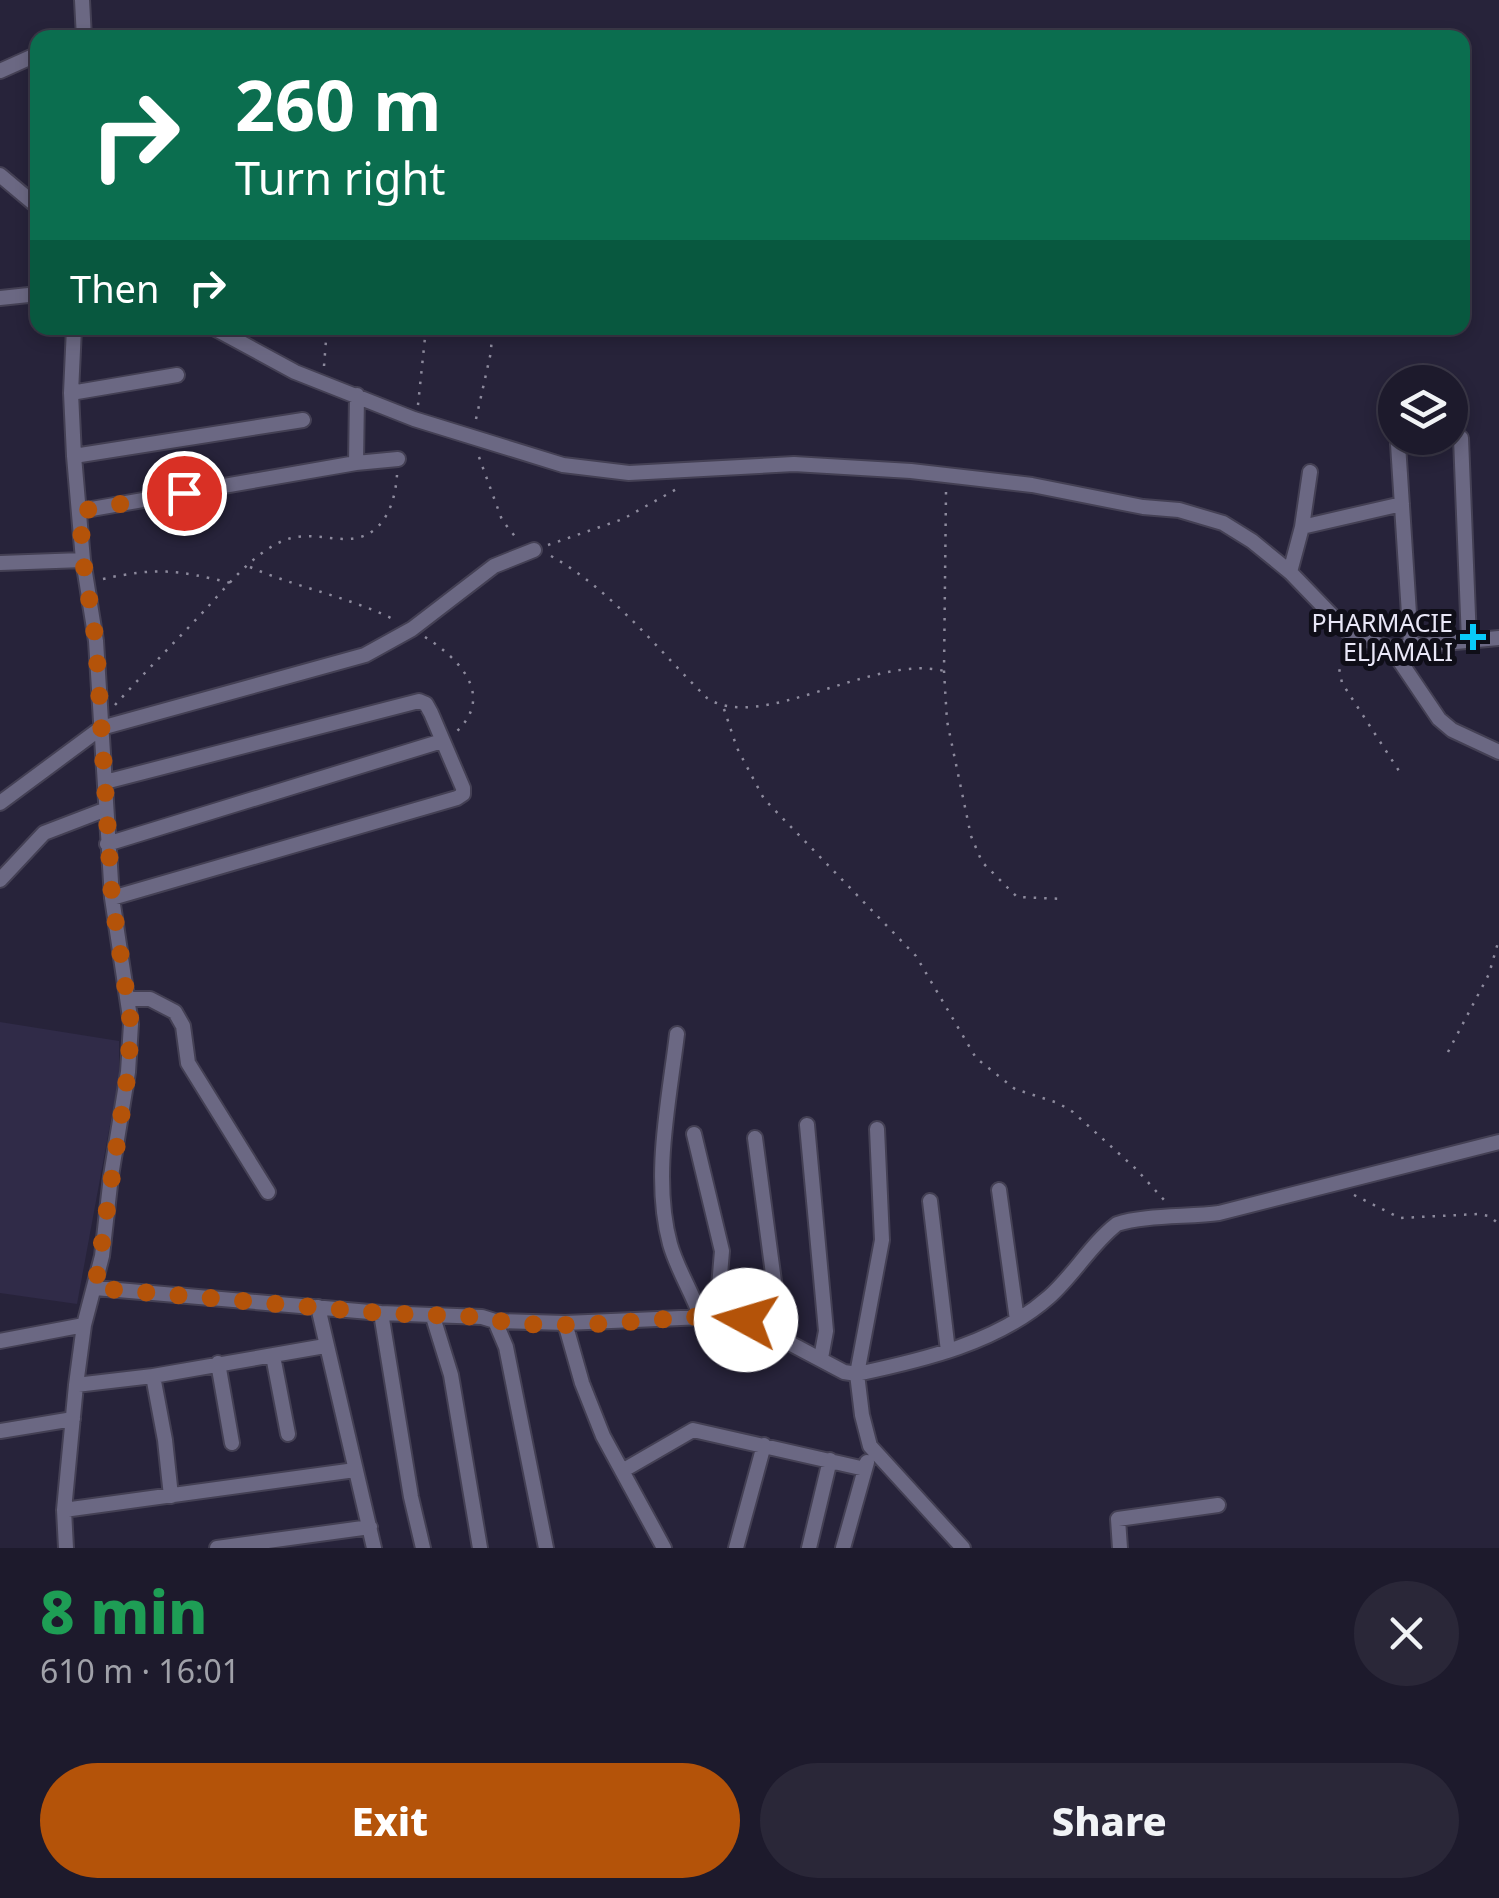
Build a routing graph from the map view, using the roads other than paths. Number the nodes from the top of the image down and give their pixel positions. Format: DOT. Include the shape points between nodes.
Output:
graph roads {
  1 [pos="82,0"];
  2 [pos="80,30"];
  3 [pos="30,58"];
  4 [pos="0,71"];
  5 [pos="0,175"];
  6 [pos="30,200"];
  7 [pos="30,295"];
  8 [pos="0,298"];
  9 [pos="74,335"];
  10 [pos="227,335"];
  11 [pos="177,375"];
  12 [pos="71,393"];
  13 [pos="357,395"];
  14 [pos="302,420"];
  15 [pos="1399,455"];
  16 [pos="1462,455"];
  17 [pos="74,456"];
  18 [pos="398,458"];
  19 [pos="356,462"];
  20 [pos="1310,472"];
  21 [pos="1402,504"];
  22 [pos="80,511"];
  23 [pos="1302,527"];
  24 [pos="534,550"];
  25 [pos="83,560"];
  26 [pos="0,562"];
  27 [pos="1290,572"];
  28 [pos="1499,638"];
  29 [pos="1470,641"];
  30 [pos="1411,644"];
  31 [pos="1391,648"];
  32 [pos="101,724"];
  33 [pos="442,741"];
  34 [pos="1499,752"];
  35 [pos="105,782"];
  36 [pos="0,803"];
  37 [pos="104,810"];
  38 [pos="107,844"];
  39 [pos="0,880"];
  40 [pos="112,898"];
  41 [pos="129,999"];
  42 [pos="677,1034"];
  43 [pos="808,1125"];
  44 [pos="877,1130"];
  45 [pos="694,1134"];
  46 [pos="755,1138"];
  47 [pos="1499,1142"];
  48 [pos="999,1190"];
  49 [pos="268,1192"];
  50 [pos="930,1201"];
  51 [pos="95,1288"];
  52 [pos="318,1307"];
  53 [pos="381,1313"];
  54 [pos="704,1315"];
  55 [pos="433,1317"];
  56 [pos="1017,1320"];
  57 [pos="495,1321"];
  58 [pos="565,1323"];
  59 [pos="84,1325"];
  60 [pos="770,1335"];
  61 [pos="0,1341"];
  62 [pos="325,1346"];
  63 [pos="948,1351"];
  64 [pos="273,1356"];
  65 [pos="820,1358"];
  66 [pos="218,1363"];
  67 [pos="857,1374"];
  68 [pos="153,1376"];
  69 [pos="76,1386"];
  70 [pos="72,1419"];
  71 [pos="0,1430"];
  72 [pos="288,1434"];
  73 [pos="232,1443"];
  74 [pos="764,1445"];
  75 [pos="870,1446"];
  76 [pos="830,1460"];
  77 [pos="865,1468"];
  78 [pos="355,1470"];
  79 [pos="622,1470"];
  80 [pos="171,1496"];
  81 [pos="1218,1505"];
  82 [pos="64,1510"];
  83 [pos="370,1526"];
  84 [pos="66,1548"];
  85 [pos="217,1548"];
  86 [pos="374,1548"];
  87 [pos="423,1548"];
  88 [pos="480,1548"];
  89 [pos="546,1548"];
  90 [pos="664,1548"];
  91 [pos="736,1548"];
  92 [pos="809,1548"];
  93 [pos="843,1548"];
  94 [pos="963,1548"];
  95 [pos="1120,1548"];
  1 -- 2 [label="street"];
  3 -- 4 [label="street"];
  5 -- 6 [label="street"];
  7 -- 8 [label="street"];
  9 -- 12 [label="street"];
  10 -- 13 [label="street" via="295,372"];
  11 -- 12 [label="street"];
  12 -- 17 [label="street"];
  13 -- 19 [label="street"];
  13 -- 27 [label="street" via="414,419 591,470 794,464 948,475 1202,515 1252,541"];
  14 -- 17 [label="street"];
  15 -- 21 [label="street"];
  16 -- 29 [label="street"];
  17 -- 22 [label="street"];
  18 -- 19 [label="street"];
  19 -- 22 [label="street"];
  20 -- 23 [label="street"];
  21 -- 23 [label="street"];
  21 -- 30 [label="street"];
  22 -- 25 [label="street"];
  23 -- 27 [label="street"];
  24 -- 32 [label="street" via="494,566 365,655"];
  25 -- 26 [label="street"];
  25 -- 32 [label="street"];
  27 -- 31 [label="street" via="1346,630"];
  28 -- 29 [label="street"];
  29 -- 30 [label="street"];
  30 -- 31 [label="street"];
  31 -- 34 [label="street" via="1439,719"];
  32 -- 35 [label="street"];
  32 -- 36 [label="street"];
  33 -- 35 [label="street" via="426,704 405,702"];
  33 -- 38 [label="street"];
  33 -- 40 [label="street" via="463,788 457,798"];
  35 -- 37 [label="street"];
  37 -- 38 [label="street"];
  37 -- 39 [label="street" via="44,833"];
  38 -- 40 [label="street"];
  40 -- 41 [label="street"];
  41 -- 49 [label="street" via="150,999 175,1012 188,1063"];
  41 -- 51 [label="street" via="128,1072"];
  42 -- 54 [label="street" via="662,1196 668,1240"];
  43 -- 65 [label="street" via="826,1331"];
  44 -- 67 [label="street" via="882,1240"];
  45 -- 54 [label="street" via="722,1250 718,1287"];
  46 -- 60 [label="street" via="775,1289"];
  47 -- 56 [label="street" via="1220,1213 1118,1224 1050,1296"];
  48 -- 56 [label="street"];
  50 -- 63 [label="street"];
  51 -- 52 [label="street"];
  51 -- 59 [label="street"];
  52 -- 53 [label="street"];
  52 -- 62 [label="street"];
  53 -- 55 [label="street"];
  53 -- 87 [label="street"];
  54 -- 58 [label="street"];
  54 -- 60 [label="street" via="746,1320"];
  55 -- 57 [label="street"];
  55 -- 88 [label="street" via="451,1375"];
  56 -- 63 [label="street"];
  57 -- 58 [label="street"];
  57 -- 89 [label="street" via="506,1347"];
  58 -- 79 [label="street" via="589,1403"];
  59 -- 61 [label="street"];
  59 -- 69 [label="street"];
  60 -- 65 [label="street"];
  62 -- 64 [label="street"];
  62 -- 78 [label="street"];
  63 -- 67 [label="street"];
  64 -- 66 [label="street"];
  64 -- 72 [label="street"];
  65 -- 67 [label="street"];
  66 -- 68 [label="street"];
  66 -- 73 [label="street"];
  67 -- 75 [label="street"];
  68 -- 69 [label="street"];
  68 -- 80 [label="street"];
  69 -- 70 [label="street"];
  70 -- 71 [label="street"];
  70 -- 82 [label="street"];
  74 -- 76 [label="street"];
  74 -- 79 [label="street" via="686,1432"];
  74 -- 91 [label="street"];
  75 -- 77 [label="street"];
  75 -- 94 [label="street"];
  76 -- 77 [label="street"];
  76 -- 92 [label="street"];
  77 -- 93 [label="street"];
  78 -- 80 [label="street"];
  78 -- 83 [label="street"];
  79 -- 90 [label="street"];
  80 -- 82 [label="street"];
  81 -- 95 [label="street" via="1118,1520"];
  82 -- 84 [label="street"];
  83 -- 85 [label="street"];
  83 -- 86 [label="street"];
}
